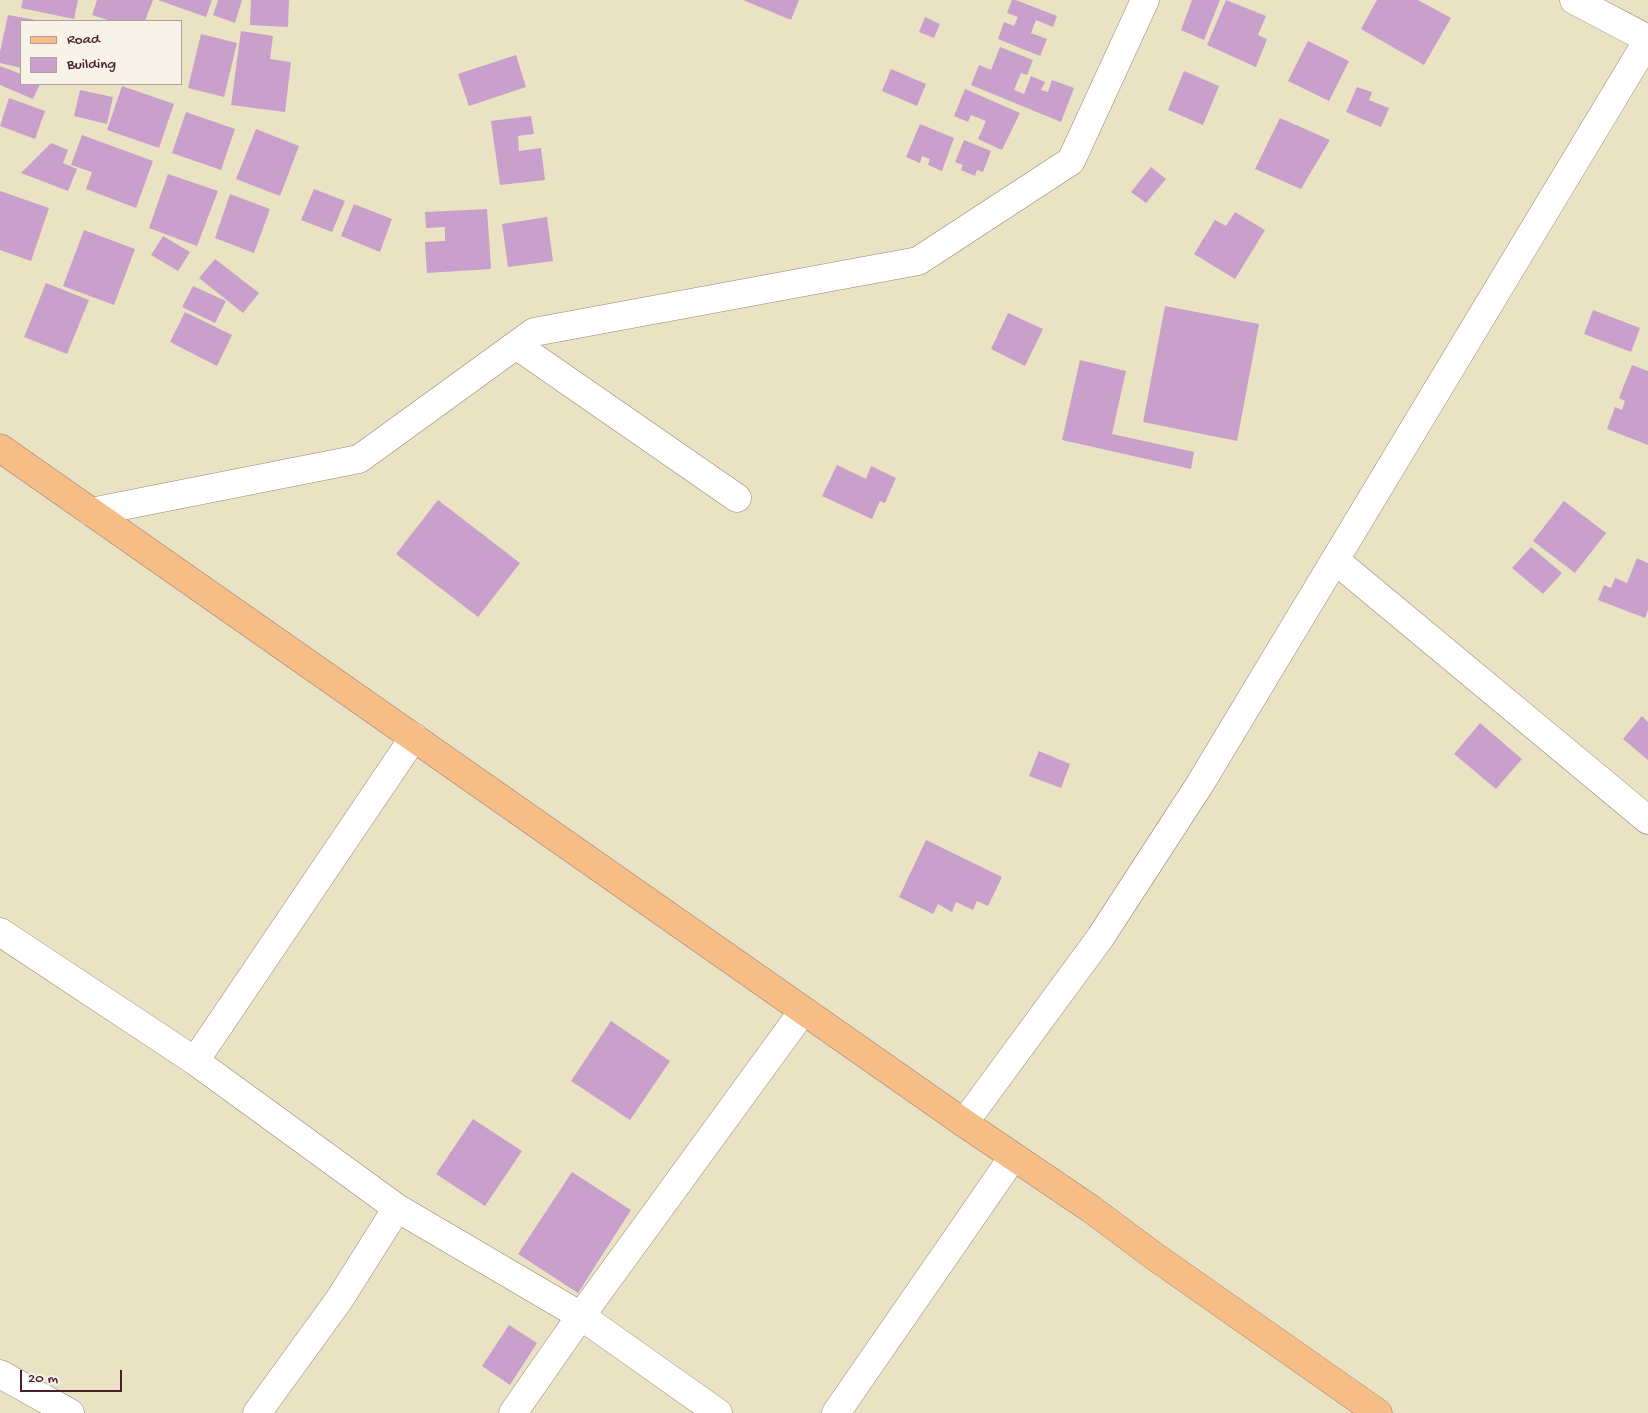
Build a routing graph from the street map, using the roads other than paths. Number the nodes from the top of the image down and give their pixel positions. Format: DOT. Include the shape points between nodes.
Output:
graph roads {
  1 [pos="1145,0"];
  2 [pos="1574,0"];
  3 [pos="1648,39"];
  4 [pos="516,345"];
  5 [pos="0,448"];
  6 [pos="737,498"];
  7 [pos="91,512"];
  8 [pos="1335,560"];
  9 [pos="414,737"];
  10 [pos="1648,820"];
  11 [pos="0,932"];
  12 [pos="803,1011"];
  13 [pos="195,1061"];
  14 [pos="964,1123"];
  15 [pos="1013,1157"];
  16 [pos="397,1208"];
  17 [pos="581,1316"];
  18 [pos="0,1374"];
  19 [pos="70,1413"];
  20 [pos="257,1413"];
  21 [pos="513,1413"];
  22 [pos="718,1413"];
  23 [pos="836,1413"];
  24 [pos="1378,1413"];
  1 -- 4 [label="street" via="1071,161 918,260 534,332"];
  2 -- 3 [label="street"];
  3 -- 8 [label="street"];
  4 -- 6 [label="street"];
  4 -- 7 [label="street" via="359,459"];
  5 -- 7 [label="main road"];
  7 -- 9 [label="main road"];
  8 -- 10 [label="street"];
  8 -- 14 [label="street" via="1200,784 1100,938"];
  9 -- 12 [label="main road"];
  9 -- 13 [label="street"];
  11 -- 13 [label="street"];
  12 -- 14 [label="main road"];
  12 -- 17 [label="street"];
  13 -- 16 [label="street"];
  14 -- 15 [label="main road"];
  15 -- 23 [label="street"];
  15 -- 24 [label="main road"];
  16 -- 17 [label="street"];
  16 -- 20 [label="street" via="339,1300"];
  17 -- 21 [label="street"];
  17 -- 22 [label="street"];
  18 -- 19 [label="street"];
}
